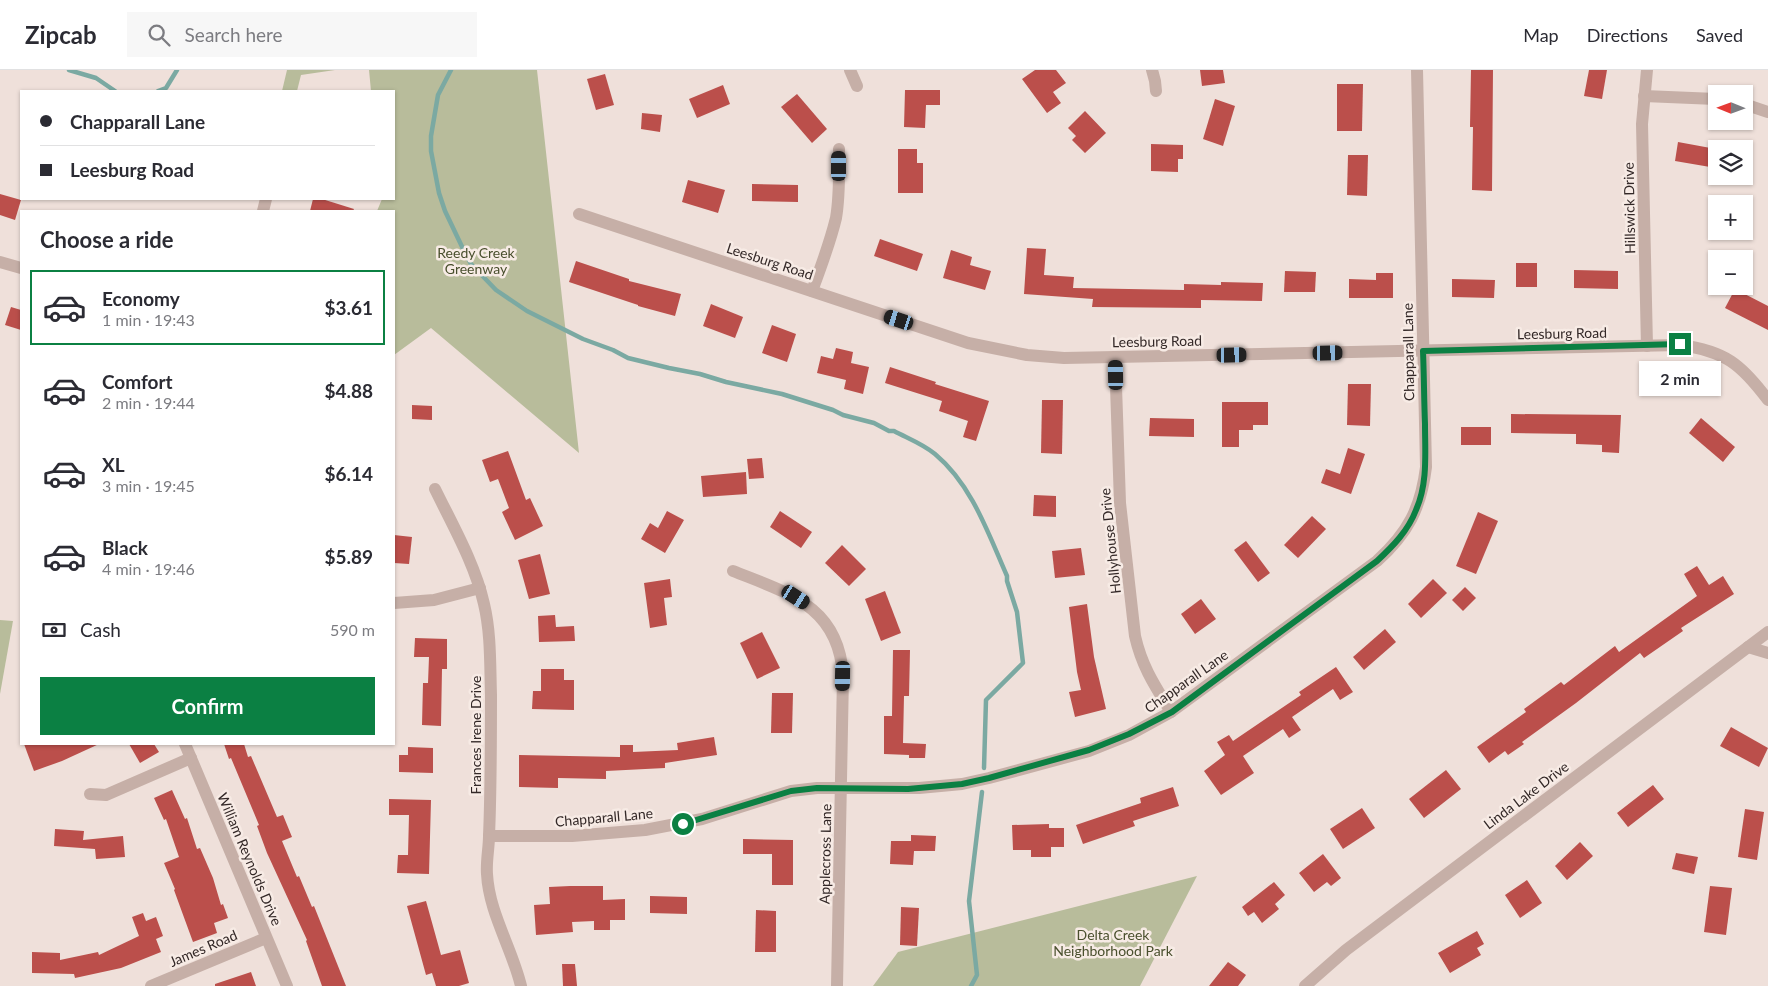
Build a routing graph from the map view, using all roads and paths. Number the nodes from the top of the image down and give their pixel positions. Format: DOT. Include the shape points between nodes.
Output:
graph roads {
  1 [pos="850,70"];
  2 [pos="1152,70"];
  3 [pos="1417,70"];
  4 [pos="1647,70"];
  5 [pos="857,86"];
  6 [pos="1156,91"];
  7 [pos="1644,96"];
  8 [pos="1708,99"];
  9 [pos="1753,107"];
  10 [pos="1768,112"];
  11 [pos="839,149"];
  12 [pos="579,214"];
  13 [pos="0,262"];
  14 [pos="20,268"];
  15 [pos="812,291"];
  16 [pos="1647,346"];
  17 [pos="1423,351"];
  18 [pos="1115,357"];
  19 [pos="1768,400"];
  20 [pos="435,489"];
  21 [pos="733,571"];
  22 [pos="480,588"];
  23 [pos="395,603"];
  24 [pos="1768,632"];
  25 [pos="1748,647"];
  26 [pos="1768,653"];
  27 [pos="1172,712"];
  28 [pos="185,745"];
  29 [pos="191,758"];
  30 [pos="841,788"];
  31 [pos="90,794"];
  32 [pos="489,836"];
  33 [pos="266,938"];
  34 [pos="151,986"];
  35 [pos="287,986"];
  36 [pos="521,986"];
  37 [pos="837,986"];
  38 [pos="1305,986"];
  1 -- 5 [label="street"];
  2 -- 6 [label="street"];
  3 -- 17 [label="street, Chapparall Lane"];
  4 -- 7 [label="street, Hillswick Drive"];
  7 -- 8 [label="street"];
  7 -- 16 [label="street, Hillswick Drive"];
  9 -- 10 [label="street"];
  11 -- 15 [label="street" via="836,217"];
  12 -- 15 [label="street, Leesburg Road"];
  13 -- 14 [label="street"];
  15 -- 18 [label="street, Leesburg Road" via="968,343 1006,352 1064,358"];
  16 -- 17 [label="street, Leesburg Road"];
  16 -- 19 [label="street, Leesburg Road" via="1680,344 1721,354 1748,374"];
  17 -- 18 [label="street, Leesburg Road"];
  17 -- 27 [label="street, Chapparall Lane" via="1426,467 1423,489 1406,529 1377,561"];
  18 -- 27 [label="street, Hollyhouse Drive" via="1120,503 1134,636 1147,673"];
  20 -- 22 [label="street, Frances Irene Drive"];
  21 -- 30 [label="street, Applecross Lane" via="787,592 805,603 823,619 834,636 843,676"];
  22 -- 23 [label="street" via="434,600"];
  22 -- 32 [label="street, Frances Irene Drive" via="487,619 490,664"];
  24 -- 25 [label="street, Linda Lake Drive"];
  25 -- 26 [label="street"];
  25 -- 38 [label="street, Linda Lake Drive" via="1346,950"];
  27 -- 30 [label="street, Chapparall Lane" via="1089,750 989,778 919,788"];
  28 -- 29 [label="street, William Reynolds Drive"];
  29 -- 31 [label="street" via="106,795"];
  29 -- 33 [label="street, William Reynolds Drive"];
  30 -- 32 [label="street, Chapparall Lane" via="791,791 702,819 645,830 572,836"];
  30 -- 37 [label="street, Applecross Lane"];
  32 -- 36 [label="street, Frances Irene Drive" via="489,892"];
  33 -- 34 [label="street, James Road"];
  33 -- 35 [label="street, William Reynolds Drive"];
}
